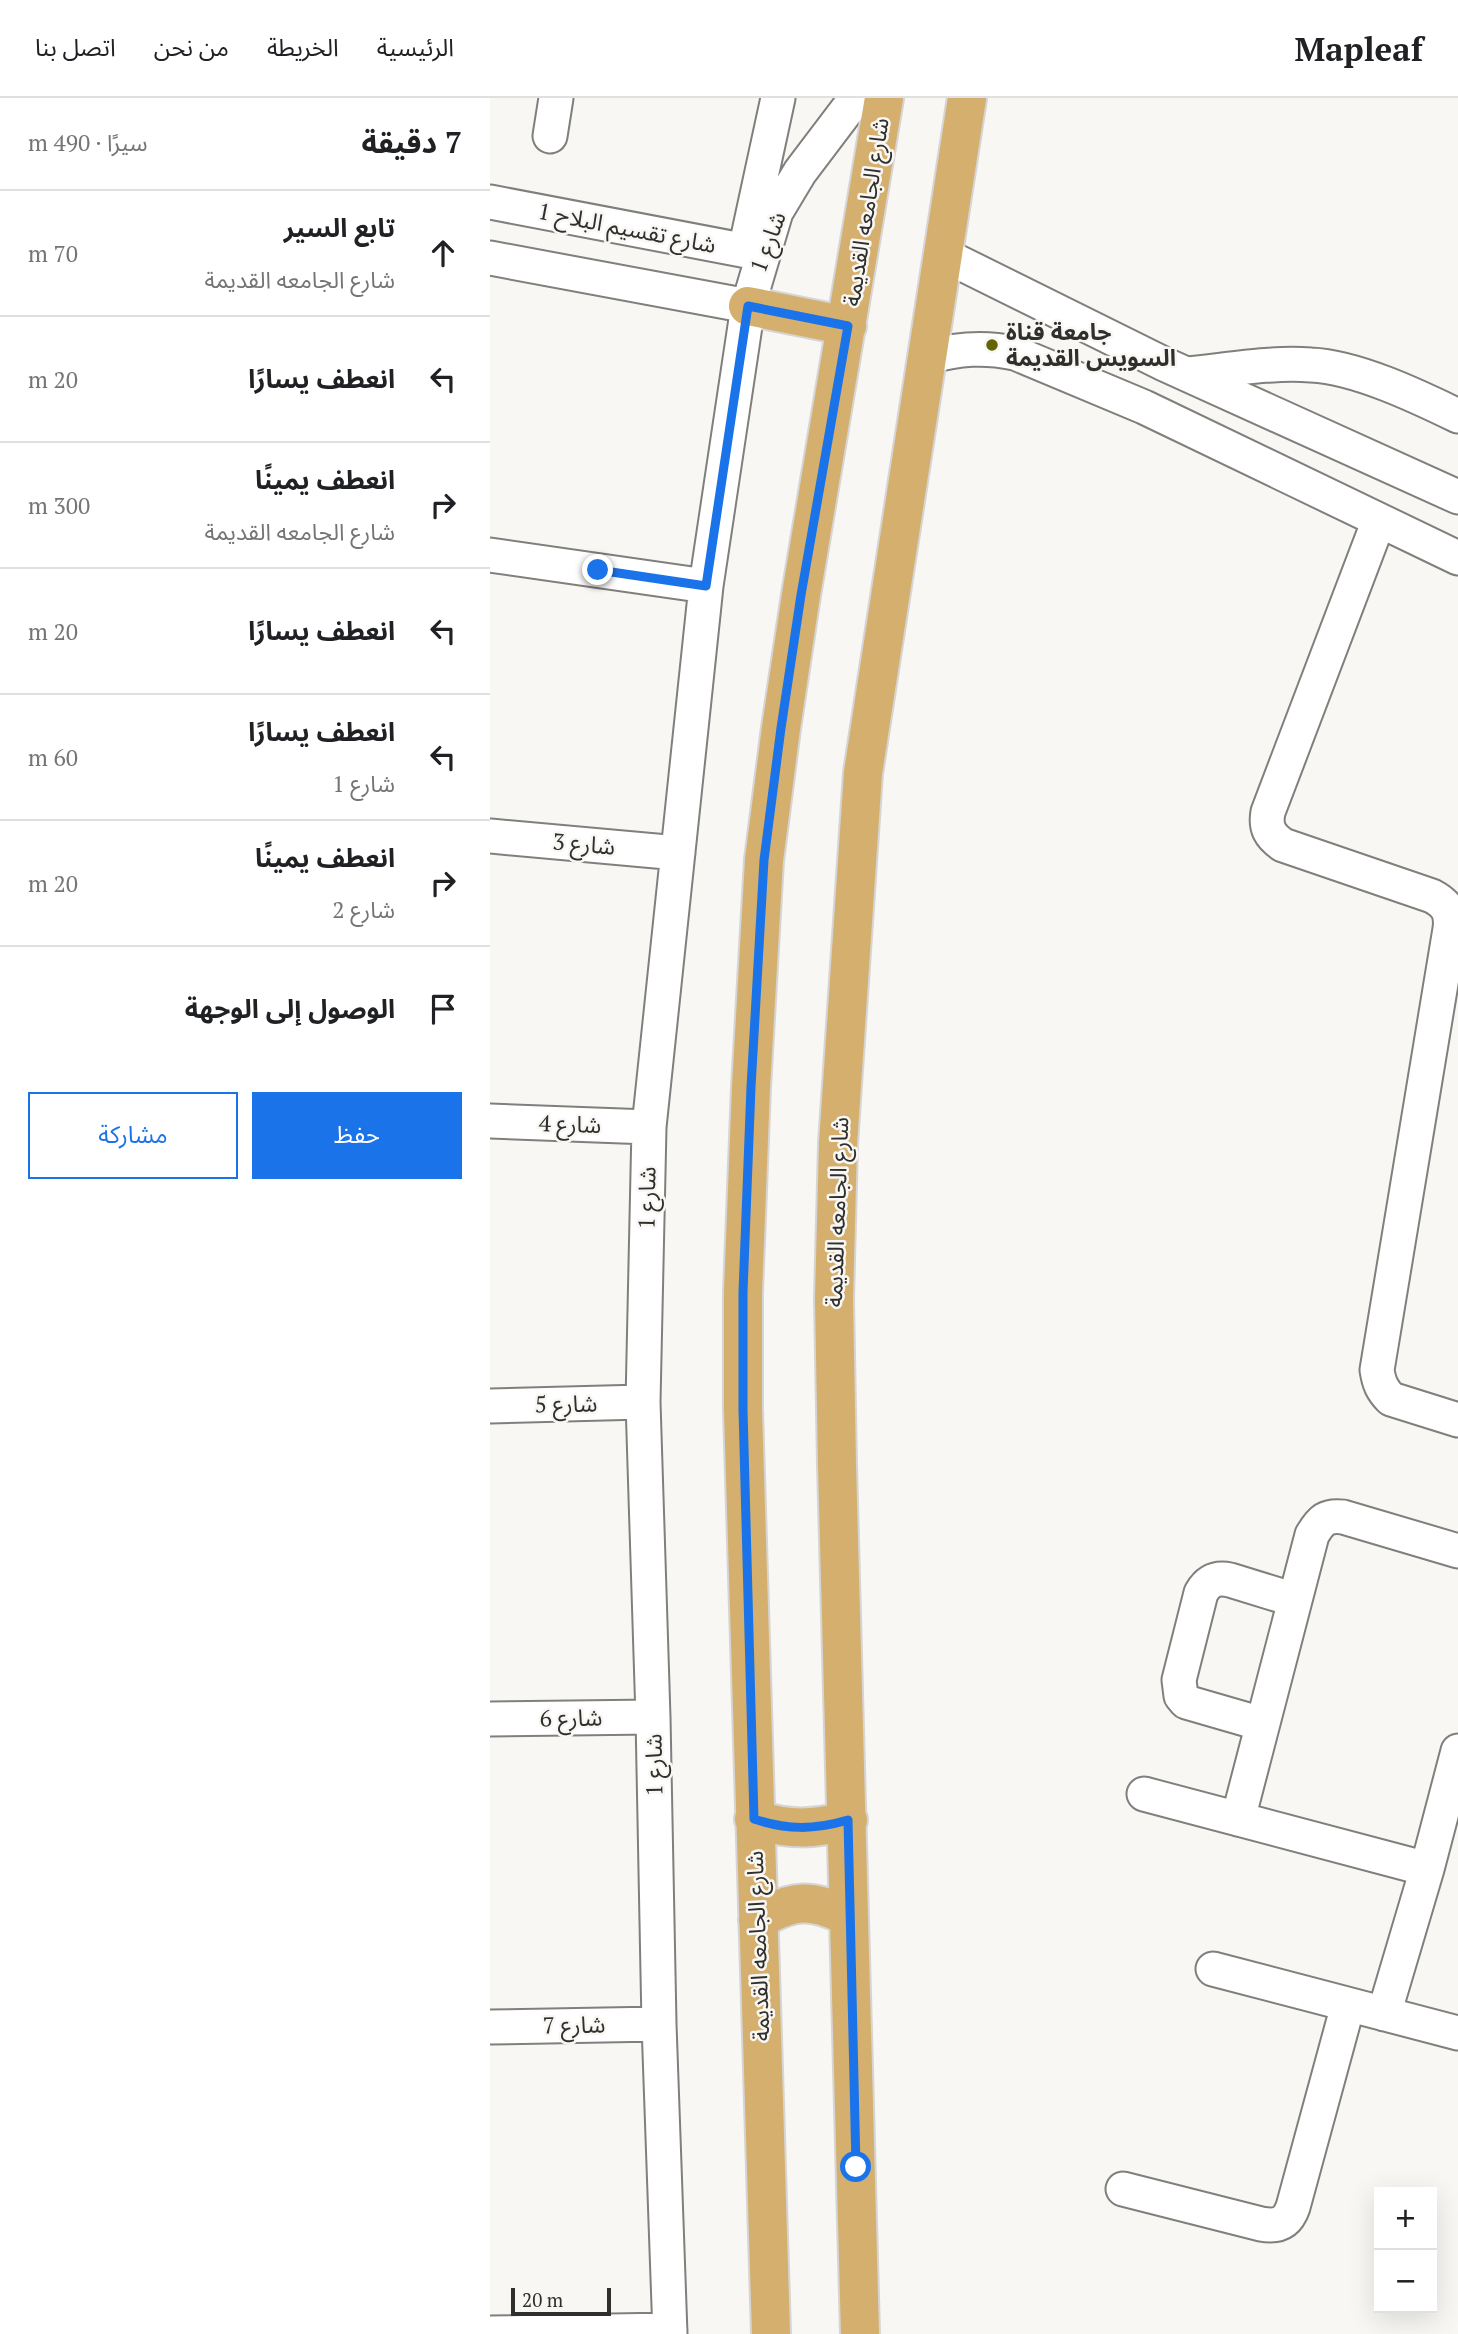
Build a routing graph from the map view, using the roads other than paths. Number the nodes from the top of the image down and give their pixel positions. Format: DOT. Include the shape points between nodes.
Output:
graph roads {
  1 [pos="556,98"];
  2 [pos="778,98"];
  3 [pos="856,98"];
  4 [pos="884,98"];
  5 [pos="967,98"];
  6 [pos="550,136"];
  7 [pos="490,202"];
  8 [pos="754,252"];
  9 [pos="944,255"];
  10 [pos="490,258"];
  11 [pos="748,306"];
  12 [pos="848,326"];
  13 [pos="1136,351"];
  14 [pos="929,357"];
  15 [pos="1186,374"];
  16 [pos="1118,395"];
  17 [pos="1458,416"];
  18 [pos="1458,497"];
  19 [pos="1379,520"];
  20 [pos="490,555"];
  21 [pos="1458,558"];
  22 [pos="706,586"];
  23 [pos="490,836"];
  24 [pos="678,853"];
  25 [pos="490,1121"];
  26 [pos="649,1127"];
  27 [pos="643,1402"];
  28 [pos="490,1406"];
  29 [pos="1458,1420"];
  30 [pos="1458,1552"];
  31 [pos="1295,1600"];
  32 [pos="653,1717"];
  33 [pos="490,1719"];
  34 [pos="1262,1724"];
  35 [pos="1458,1751"];
  36 [pos="1144,1794"];
  37 [pos="754,1819"];
  38 [pos="1238,1819"];
  39 [pos="848,1820"];
  40 [pos="1427,1869"];
  41 [pos="849,1917"];
  42 [pos="758,1920"];
  43 [pos="1213,1969"];
  44 [pos="1348,2004"];
  45 [pos="1384,2014"];
  46 [pos="659,2024"];
  47 [pos="490,2027"];
  48 [pos="1458,2034"];
  49 [pos="1123,2189"];
  50 [pos="670,2332"];
  51 [pos="490,2333"];
  52 [pos="771,2334"];
  53 [pos="860,2334"];
  1 -- 6 [label="street"];
  2 -- 8 [label="street"];
  3 -- 8 [label="street, شارع 1" via="800,172"];
  4 -- 12 [label="main road, شارع الجامعه القديمة"];
  5 -- 9 [label="main road, شارع الجامعه القديمة"];
  7 -- 8 [label="street, شارع تقسيم البلاح 1"];
  8 -- 11 [label="street, شارع 1"];
  9 -- 13 [label="street"];
  9 -- 14 [label="main road, شارع الجامعه القديمة"];
  10 -- 11 [label="street"];
  11 -- 12 [label="main road"];
  11 -- 22 [label="street, شارع 1"];
  12 -- 37 [label="main road, شارع الجامعه القديمة" via="801,595 764,860 743,1292"];
  13 -- 15 [label="street"];
  13 -- 16 [label="street"];
  14 -- 16 [label="street" via="972,348 1015,353"];
  14 -- 39 [label="main road, شارع الجامعه القديمة" via="863,773 838,1131 834,1327"];
  15 -- 17 [label="street" via="1289,365 1331,367"];
  15 -- 18 [label="street"];
  16 -- 19 [label="street"];
  19 -- 21 [label="street"];
  19 -- 29 [label="street" via="1266,822 1268,832 1283,845 1432,896 1449,909 1450,929 1377,1370 1378,1381 1391,1399"];
  20 -- 22 [label="street"];
  22 -- 24 [label="street, شارع 1"];
  23 -- 24 [label="street, شارع 3"];
  24 -- 26 [label="street, شارع 1"];
  25 -- 26 [label="street, شارع 4"];
  26 -- 27 [label="street, شارع 1"];
  27 -- 28 [label="street, شارع 5"];
  27 -- 32 [label="street, شارع 1"];
  30 -- 31 [label="street" via="1330,1516 1320,1521 1312,1535"];
  31 -- 34 [label="street"];
  31 -- 34 [label="street" via="1222,1578 1213,1580 1201,1593 1179,1680 1181,1696 1186,1702"];
  32 -- 33 [label="street, شارع 6"];
  32 -- 46 [label="street, شارع 1"];
  34 -- 38 [label="street"];
  35 -- 40 [label="street"];
  36 -- 38 [label="street"];
  37 -- 39 [label="main road" via="801,1829"];
  37 -- 42 [label="main road, شارع الجامعه القديمة"];
  38 -- 40 [label="street"];
  39 -- 41 [label="main road, شارع الجامعه القديمة"];
  40 -- 45 [label="street"];
  41 -- 42 [label="main road" via="827,1906 803,1903 779,1908"];
  41 -- 53 [label="main road, شارع الجامعه القديمة"];
  42 -- 52 [label="main road, شارع الجامعه القديمة"];
  43 -- 44 [label="street"];
  44 -- 45 [label="street"];
  44 -- 49 [label="street" via="1293,2207 1282,2223 1261,2224"];
  45 -- 48 [label="street"];
  46 -- 47 [label="street, شارع 7"];
  46 -- 50 [label="street, شارع 1"];
  50 -- 51 [label="street"];
}
